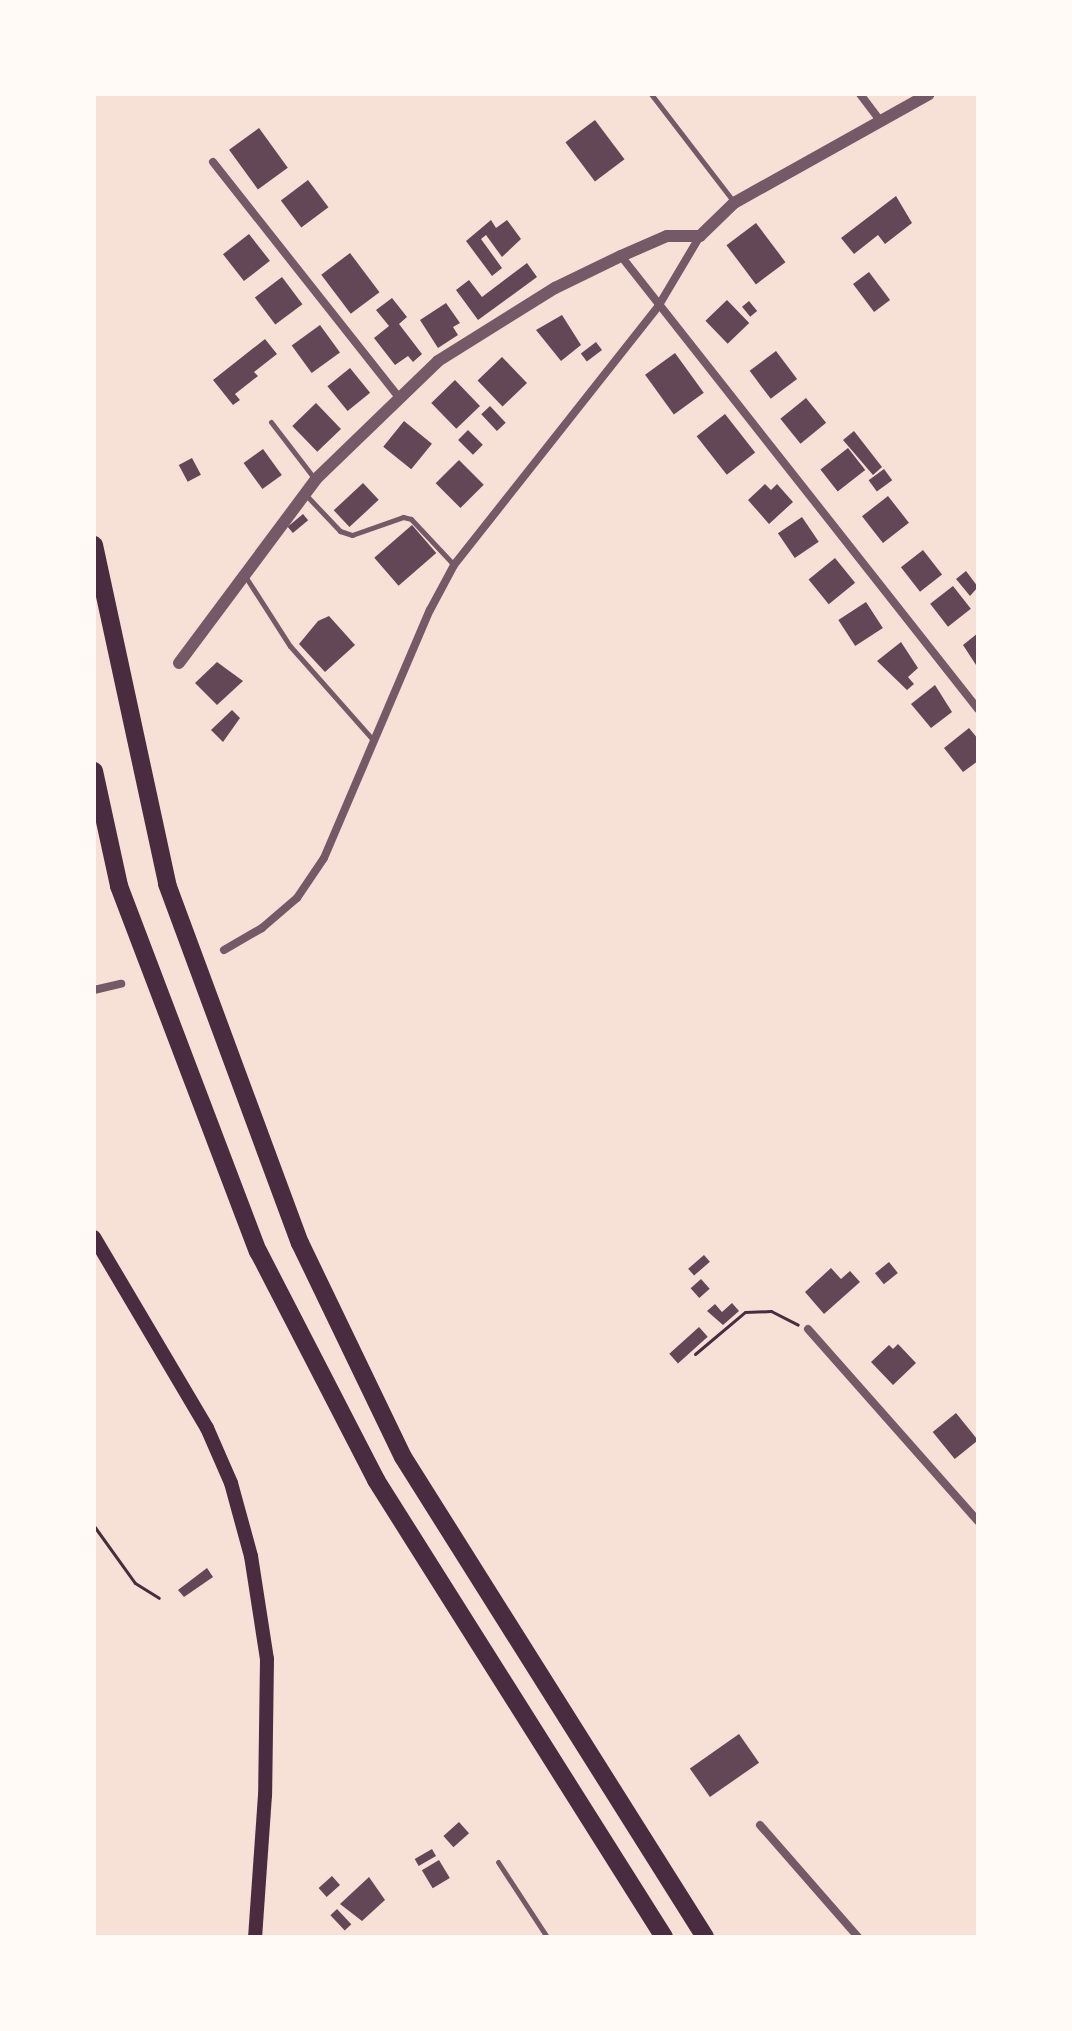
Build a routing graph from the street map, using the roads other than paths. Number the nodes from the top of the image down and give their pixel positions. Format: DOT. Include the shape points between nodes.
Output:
graph roads {
  1 [pos="651,94"];
  2 [pos="860,94"];
  3 [pos="929,94"];
  4 [pos="881,122"];
  5 [pos="213,162"];
  6 [pos="734,203"];
  7 [pos="700,236"];
  8 [pos="621,256"];
  9 [pos="659,305"];
  10 [pos="397,395"];
  11 [pos="271,422"];
  12 [pos="316,479"];
  13 [pos="304,493"];
  14 [pos="94,545"];
  15 [pos="454,565"];
  16 [pos="242,572"];
  17 [pos="179,663"];
  18 [pos="978,709"];
  19 [pos="376,744"];
  20 [pos="94,771"];
  21 [pos="224,950"];
  22 [pos="121,984"];
  23 [pos="94,990"];
  24 [pos="94,1237"];
  25 [pos="808,1329"];
  26 [pos="978,1521"];
  27 [pos="760,1825"];
  28 [pos="498,1862"];
  29 [pos="255,1937"];
  30 [pos="547,1937"];
  31 [pos="664,1937"];
  32 [pos="705,1937"];
  33 [pos="858,1937"];
  1 -- 6 [label="lane"];
  2 -- 4 [label="street"];
  3 -- 4 [label="street"];
  4 -- 6 [label="street"];
  5 -- 10 [label="street"];
  6 -- 7 [label="street"];
  7 -- 8 [label="street" via="667,236"];
  7 -- 9 [label="street"];
  8 -- 9 [label="street"];
  8 -- 10 [label="street" via="479,332"];
  9 -- 15 [label="street"];
  9 -- 18 [label="street"];
  10 -- 12 [label="street"];
  11 -- 12 [label="lane"];
  12 -- 13 [label="street"];
  13 -- 15 [label="lane" via="340,531 352,535 403,517 411,519"];
  13 -- 16 [label="street"];
  14 -- 32 [label="highway" via="167,884 300,1243 403,1457"];
  15 -- 19 [label="street" via="430,610"];
  16 -- 17 [label="street"];
  16 -- 19 [label="lane" via="290,646"];
  19 -- 21 [label="street" via="324,858 297,898 262,928"];
  20 -- 31 [label="highway" via="119,886 258,1251 376,1480"];
  22 -- 23 [label="street"];
  24 -- 29 [label="main road" via="207,1428 231,1483 251,1556 267,1659"];
  25 -- 26 [label="street"];
  27 -- 33 [label="street"];
  28 -- 30 [label="lane"];
}
